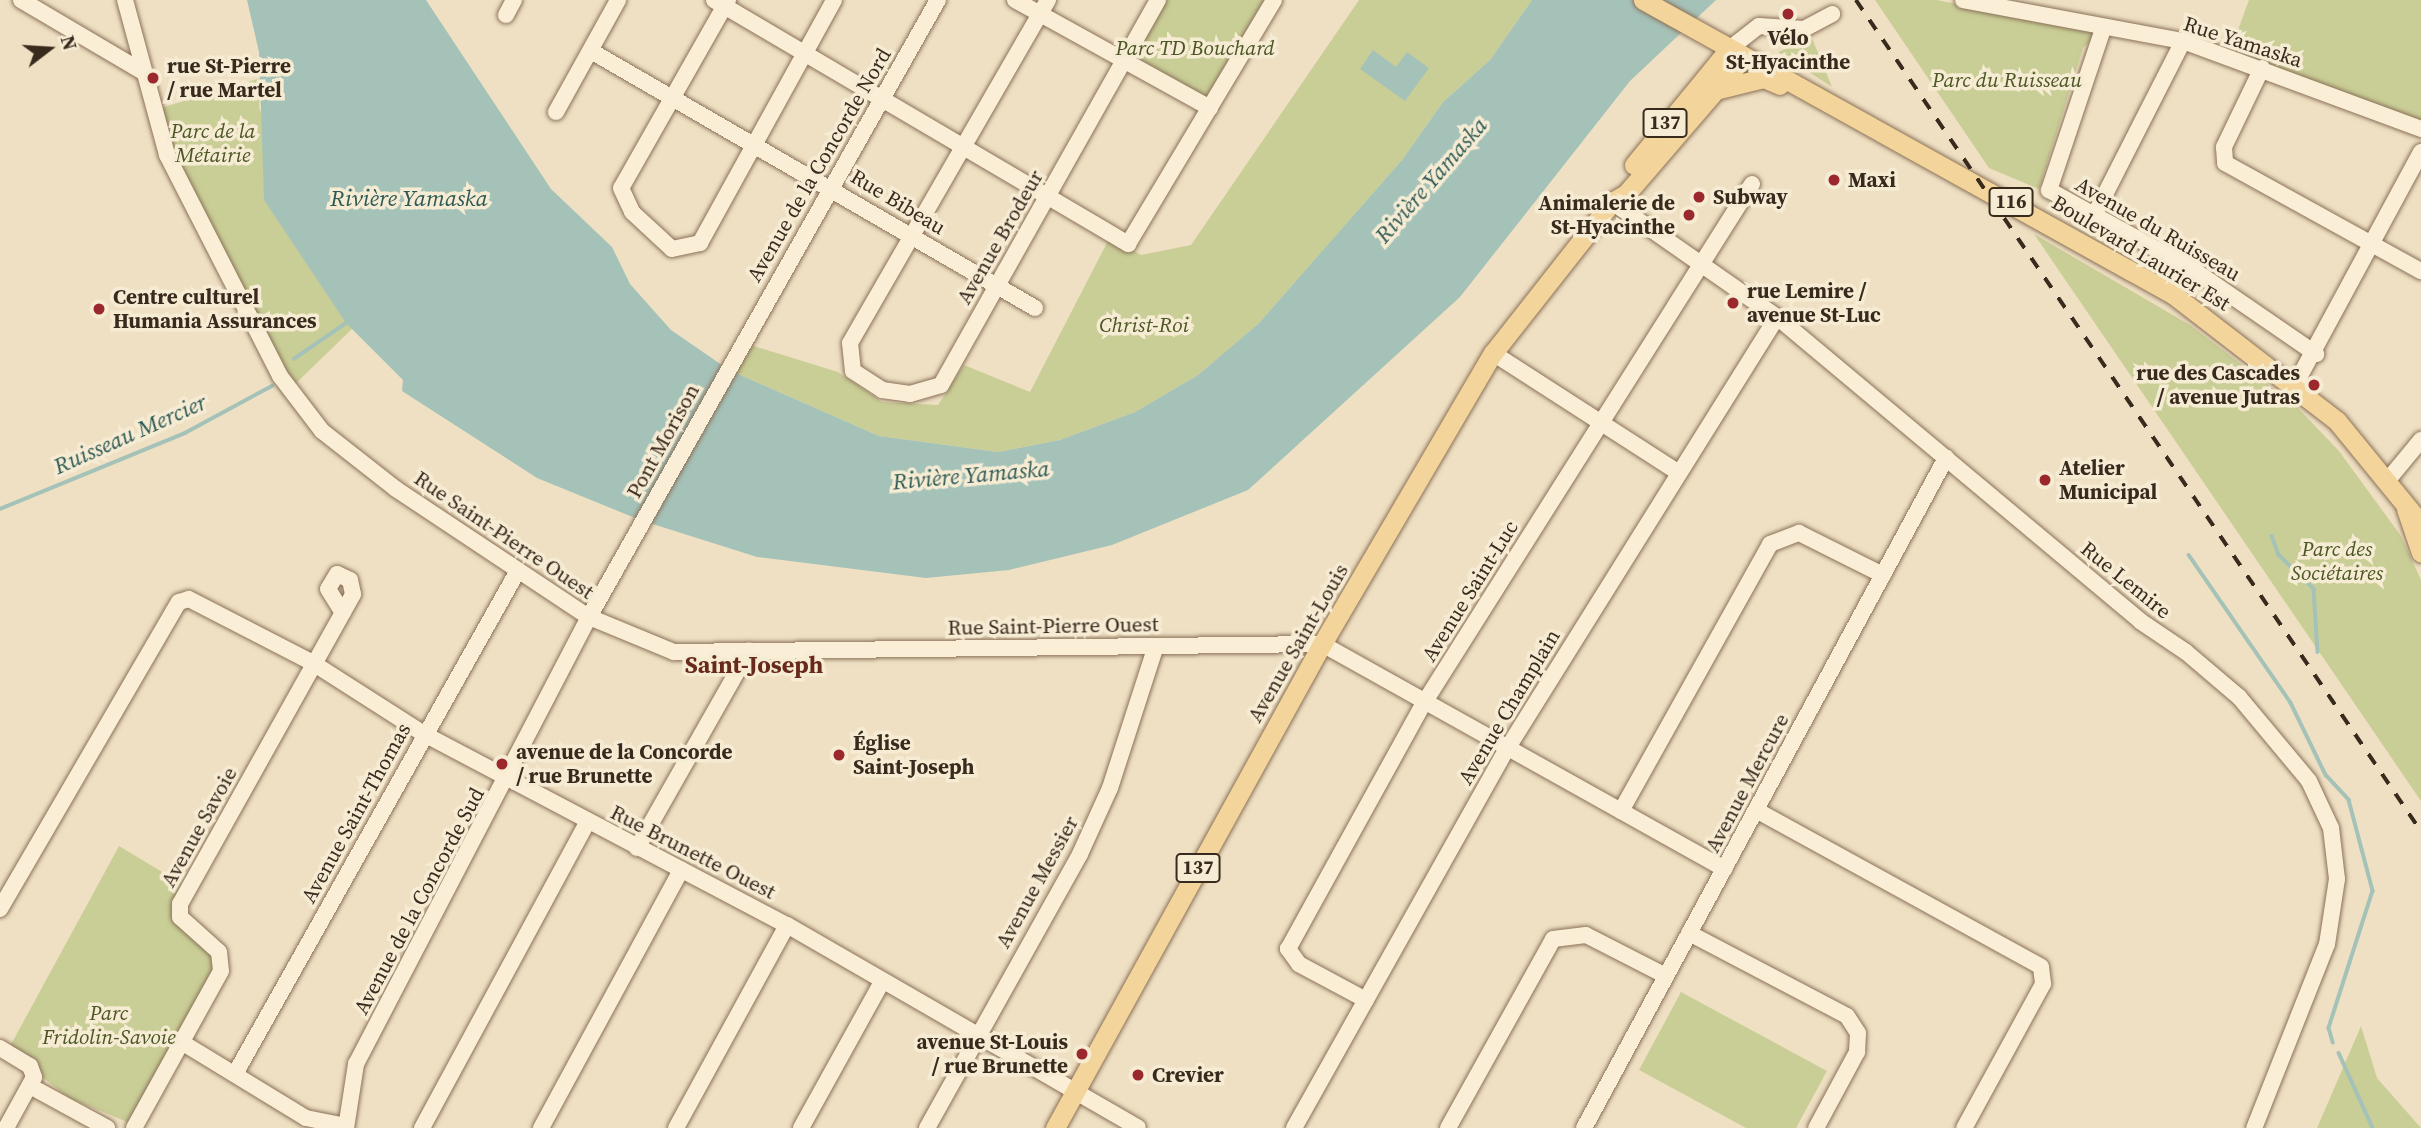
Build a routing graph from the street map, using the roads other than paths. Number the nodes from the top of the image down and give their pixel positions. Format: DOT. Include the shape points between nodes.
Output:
graph roads {
  1 [pos="21,0"];
  2 [pos="125,0"];
  3 [pos="618,0"];
  4 [pos="834,0"];
  5 [pos="938,0"];
  6 [pos="1015,0"];
  7 [pos="1158,0"];
  8 [pos="1274,0"];
  9 [pos="1643,0"];
  10 [pos="1963,0"];
  11 [pos="722,2"];
  12 [pos="1044,7"];
  13 [pos="1832,14"];
  14 [pos="2103,29"];
  15 [pos="2183,41"];
  16 [pos="591,51"];
  17 [pos="805,54"];
  18 [pos="1735,54"];
  19 [pos="1125,59"];
  20 [pos="2262,68"];
  21 [pos="143,72"];
  22 [pos="1708,94"];
  23 [pos="672,97"];
  24 [pos="881,99"];
  25 [pos="1210,108"];
  26 [pos="1850,111"];
  27 [pos="556,112"];
  28 [pos="2421,128"];
  29 [pos="755,144"];
  30 [pos="962,147"];
  31 [pos="2421,152"];
  32 [pos="1752,184"];
  33 [pos="831,186"];
  34 [pos="1047,197"];
  35 [pos="1612,202"];
  36 [pos="2094,216"];
  37 [pos="912,234"];
  38 [pos="2373,245"];
  39 [pos="1704,264"];
  40 [pos="2421,271"];
  41 [pos="997,285"];
  42 [pos="1035,308"];
  43 [pos="1777,317"];
  44 [pos="736,351"];
  45 [pos="1493,354"];
  46 [pos="2316,354"];
  47 [pos="2295,385"];
  48 [pos="1600,423"];
  49 [pos="2421,440"];
  50 [pos="1946,458"];
  51 [pos="1676,471"];
  52 [pos="2388,480"];
  53 [pos="2404,505"];
  54 [pos="2421,524"];
  55 [pos="626,550"];
  56 [pos="2421,553"];
  57 [pos="516,574"];
  58 [pos="1883,575"];
  59 [pos="343,613"];
  60 [pos="589,617"];
  61 [pos="1322,644"];
  62 [pos="1156,646"];
  63 [pos="749,651"];
  64 [pos="313,663"];
  65 [pos="1424,703"];
  66 [pos="424,734"];
  67 [pos="1507,749"];
  68 [pos="508,778"];
  69 [pos="1756,810"];
  70 [pos="1621,811"];
  71 [pos="588,821"];
  72 [pos="637,848"];
  73 [pos="1724,869"];
  74 [pos="681,870"];
  75 [pos="0,909"];
  76 [pos="787,925"];
  77 [pos="1689,933"];
  78 [pos="1666,976"];
  79 [pos="882,982"];
  80 [pos="1366,1000"];
  81 [pos="974,1035"];
  82 [pos="183,1043"];
  83 [pos="0,1048"];
  84 [pos="236,1074"];
  85 [pos="30,1086"];
  86 [pos="1074,1092"];
  87 [pos="346,1127"];
  88 [pos="6,1128"];
  89 [pos="107,1128"];
  90 [pos="134,1128"];
  91 [pos="422,1128"];
  92 [pos="541,1128"];
  93 [pos="676,1128"];
  94 [pos="801,1128"];
  95 [pos="927,1128"];
  96 [pos="1055,1128"];
  97 [pos="1138,1128"];
  98 [pos="1294,1128"];
  99 [pos="1448,1128"];
  100 [pos="1584,1128"];
  101 [pos="1816,1128"];
  102 [pos="1964,1128"];
  103 [pos="2254,1128"];
  1 -- 21 [label="street"];
  2 -- 21 [label="street, Rue Saint-Pierre Ouest"];
  3 -- 16 [label="street"];
  4 -- 17 [label="street"];
  5 -- 24 [label="street, Avenue de la Concorde Nord"];
  6 -- 12 [label="street"];
  7 -- 19 [label="street, Avenue Brodeur"];
  8 -- 25 [label="street"];
  9 -- 18 [label="main road, Boulevard Laurier Est / 116"];
  10 -- 14 [label="street, Rue Yamaska"];
  11 -- 17 [label="street"];
  11 -- 23 [label="street"];
  12 -- 19 [label="street"];
  12 -- 30 [label="street"];
  13 -- 18 [label="street, Avenue Saint-Louis" via="1804,29 1759,26"];
  14 -- 15 [label="street, Rue Yamaska"];
  14 -- 36 [label="street, Avenue du Ruisseau" via="2049,190"];
  15 -- 20 [label="street, Rue Yamaska"];
  15 -- 36 [label="street"];
  16 -- 23 [label="street, Rue Bibeau"];
  16 -- 27 [label="street"];
  17 -- 24 [label="street"];
  17 -- 29 [label="street"];
  18 -- 22 [label="main road, Avenue Saint-Louis / 137"];
  18 -- 26 [label="main road, Boulevard Laurier Est / 116"];
  18 -- 35 [label="main road, Avenue Saint-Louis / 137" via="1679,105"];
  19 -- 25 [label="street"];
  19 -- 34 [label="street, Avenue Brodeur"];
  20 -- 28 [label="street, Rue Yamaska"];
  20 -- 38 [label="street" via="2224,147 2225,163"];
  21 -- 57 [label="street, Rue Saint-Pierre Ouest" via="189,209 280,376 322,431"];
  22 -- 26 [label="main road" via="1764,78"];
  22 -- 35 [label="main road, Avenue Saint-Louis / 137" via="1626,194"];
  23 -- 29 [label="street, Rue Bibeau"];
  23 -- 29 [label="street" via="621,188 654,237 685,251 700,243"];
  24 -- 30 [label="street"];
  24 -- 33 [label="street, Avenue de la Concorde Nord"];
  25 -- 34 [label="street" via="1128,244"];
  26 -- 47 [label="main road, Boulevard Laurier Est / 116" via="2174,295"];
  29 -- 33 [label="street, Rue Bibeau"];
  30 -- 34 [label="street"];
  30 -- 37 [label="street"];
  31 -- 38 [label="street"];
  32 -- 39 [label="street, Avenue Saint-Luc"];
  33 -- 37 [label="street, Rue Bibeau"];
  33 -- 44 [label="street, Avenue de la Concorde Nord"];
  34 -- 41 [label="street, Avenue Brodeur"];
  35 -- 39 [label="street, Rue Lemire"];
  35 -- 45 [label="main road, Avenue Saint-Louis / 137"];
  36 -- 46 [label="street, Avenue du Ruisseau" via="2191,268"];
  37 -- 41 [label="street, Rue Bibeau"];
  37 -- 41 [label="street, Avenue Brodeur" via="850,343 848,357 861,379 882,390 929,391 941,385"];
  38 -- 40 [label="street"];
  38 -- 46 [label="street"];
  39 -- 43 [label="street, Rue Lemire"];
  39 -- 48 [label="street, Avenue Saint-Luc"];
  41 -- 42 [label="street, Rue Bibeau"];
  43 -- 50 [label="street, Rue Lemire"];
  43 -- 51 [label="street, Avenue Champlain"];
  44 -- 55 [label="street, Pont Morison"];
  45 -- 48 [label="street"];
  45 -- 61 [label="main road, Avenue Saint-Louis / 137"];
  46 -- 47 [label="street"];
  47 -- 52 [label="main road, Boulevard Laurier Est / 116"];
  48 -- 51 [label="street"];
  48 -- 65 [label="street, Avenue Saint-Luc"];
  49 -- 52 [label="street"];
  50 -- 58 [label="street, Avenue Mercure"];
  50 -- 103 [label="street, Rue Lemire" via="2239,697 2309,781 2325,816 2337,878 2327,944"];
  51 -- 67 [label="street, Avenue Champlain"];
  52 -- 53 [label="main road, Boulevard Laurier Est / 116"];
  53 -- 54 [label="main road, Boulevard Laurier Est / 116"];
  53 -- 56 [label="main road, Boulevard Laurier Est / 116"];
  55 -- 60 [label="street, Avenue de la Concorde Sud"];
  57 -- 60 [label="street, Rue Saint-Pierre Ouest"];
  57 -- 66 [label="street, Avenue Saint-Thomas"];
  58 -- 69 [label="street, Avenue Mercure"];
  58 -- 70 [label="street" via="1799,533 1770,544"];
  59 -- 64 [label="street, Avenue Savoie"];
  60 -- 63 [label="street, Rue Saint-Pierre Ouest" via="674,652"];
  60 -- 68 [label="street, Avenue de la Concorde Sud"];
  61 -- 62 [label="street, Rue Saint-Pierre Ouest"];
  61 -- 65 [label="street"];
  61 -- 86 [label="main road, Avenue Saint-Louis / 137"];
  62 -- 63 [label="street, Rue Saint-Pierre Ouest"];
  62 -- 81 [label="street, Avenue Messier" via="1110,788 1080,854"];
  63 -- 72 [label="street"];
  64 -- 66 [label="street, Rue Brunette Ouest"];
  64 -- 75 [label="street, Rue Brunette Ouest" via="189,599 179,602"];
  64 -- 82 [label="street, Avenue Savoie" via="180,904 180,917 219,952 221,971"];
  65 -- 67 [label="street"];
  65 -- 80 [label="street, Avenue Saint-Luc" via="1288,949 1299,964"];
  66 -- 68 [label="street, Rue Brunette Ouest"];
  66 -- 84 [label="street, Avenue Saint-Thomas"];
  67 -- 70 [label="street"];
  67 -- 80 [label="street, Avenue Champlain"];
  68 -- 71 [label="street, Rue Brunette Ouest"];
  68 -- 87 [label="street, Avenue de la Concorde Sud" via="356,1064"];
  69 -- 73 [label="street, Avenue Mercure"];
  69 -- 102 [label="street" via="2041,967 2043,985"];
  70 -- 73 [label="street"];
  71 -- 72 [label="street, Rue Brunette Ouest"];
  71 -- 91 [label="street"];
  72 -- 74 [label="street, Rue Brunette Ouest"];
  73 -- 77 [label="street, Avenue Mercure"];
  74 -- 76 [label="street, Rue Brunette Ouest"];
  74 -- 92 [label="street"];
  76 -- 79 [label="street, Rue Brunette Ouest"];
  76 -- 93 [label="street"];
  77 -- 78 [label="street, Avenue Mercure"];
  77 -- 101 [label="street" via="1847,1016 1858,1032 1857,1052"];
  78 -- 99 [label="street" via="1586,934 1553,939"];
  78 -- 100 [label="street, Avenue Mercure"];
  79 -- 81 [label="street, Rue Brunette Ouest"];
  79 -- 94 [label="street"];
  80 -- 98 [label="street, Avenue Champlain"];
  81 -- 86 [label="street, Rue Brunette Ouest"];
  81 -- 95 [label="street, Avenue Messier"];
  82 -- 84 [label="street"];
  82 -- 90 [label="street, Avenue Savoie"];
  83 -- 85 [label="street" via="30,1066"];
  84 -- 87 [label="street" via="306,1118"];
  85 -- 88 [label="street"];
  85 -- 89 [label="street"];
  86 -- 96 [label="main road, Avenue Saint-Louis / 137"];
  86 -- 97 [label="street, Rue Brunette Ouest"];
}
